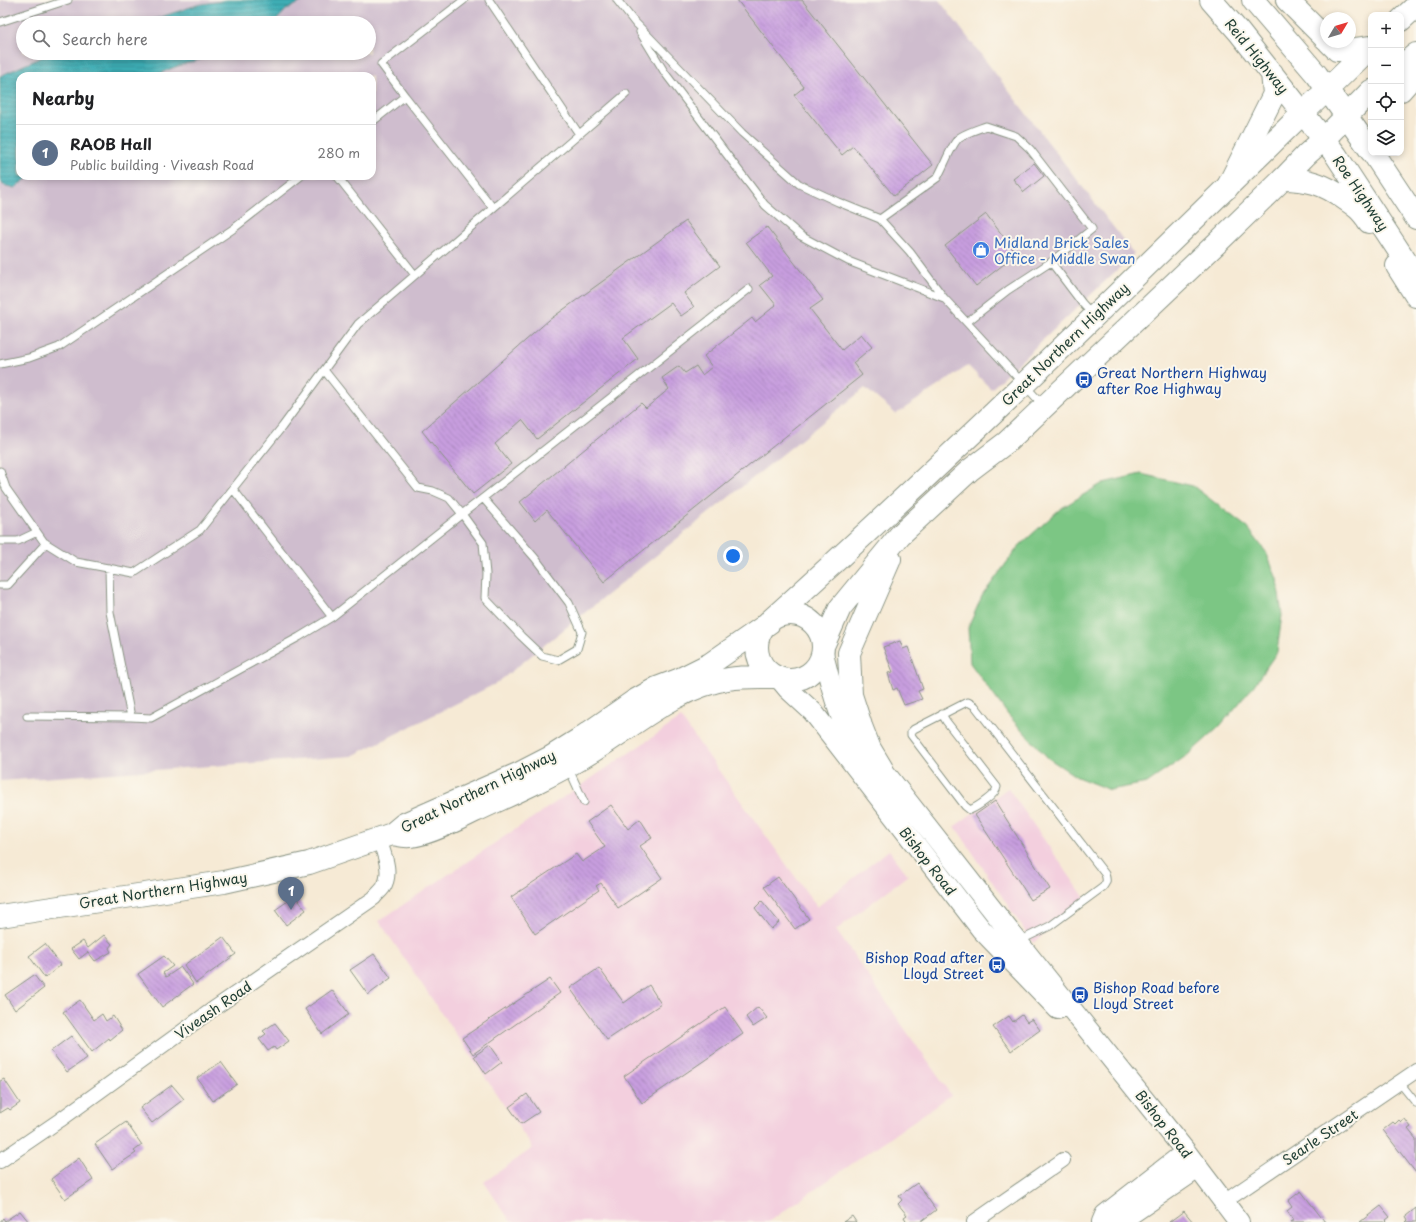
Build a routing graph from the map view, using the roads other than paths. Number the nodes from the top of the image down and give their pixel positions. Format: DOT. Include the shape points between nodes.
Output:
graph roads {
  1 [pos="68,0"];
  2 [pos="464,0"];
  3 [pos="489,0"];
  4 [pos="617,0"];
  5 [pos="1211,0"];
  6 [pos="1253,0"];
  7 [pos="1287,0"];
  8 [pos="1416,6"];
  9 [pos="19,16"];
  10 [pos="16,17"];
  11 [pos="1404,17"];
  12 [pos="633,20"];
  13 [pos="0,22"];
  14 [pos="1320,33"];
  15 [pos="1368,47"];
  16 [pos="1335,48"];
  17 [pos="1370,48"];
  18 [pos="1416,54"];
  19 [pos="1404,64"];
  20 [pos="1272,73"];
  21 [pos="1416,73"];
  22 [pos="1404,87"];
  23 [pos="1327,89"];
  24 [pos="626,94"];
  25 [pos="1368,94"];
  26 [pos="405,96"];
  27 [pos="1303,113"];
  28 [pos="1346,115"];
  29 [pos="376,119"];
  30 [pos="579,134"];
  31 [pos="1324,139"];
  32 [pos="1368,146"];
  33 [pos="1381,162"];
  34 [pos="1283,179"];
  35 [pos="296,180"];
  36 [pos="340,180"];
  37 [pos="1227,188"];
  38 [pos="493,208"];
  39 [pos="1416,218"];
  40 [pos="880,219"];
  41 [pos="1051,262"];
  42 [pos="415,275"];
  43 [pos="1416,277"];
  44 [pos="749,289"];
  45 [pos="1416,296"];
  46 [pos="944,298"];
  47 [pos="1143,313"];
  48 [pos="1095,317"];
  49 [pos="967,322"];
  50 [pos="0,364"];
  51 [pos="324,370"];
  52 [pos="1024,384"];
  53 [pos="1045,406"];
  54 [pos="0,471"];
  55 [pos="233,489"];
  56 [pos="0,492"];
  57 [pos="9,492"];
  58 [pos="482,498"];
  59 [pos="462,514"];
  60 [pos="37,532"];
  61 [pos="900,535"];
  62 [pos="0,541"];
  63 [pos="46,543"];
  64 [pos="109,568"];
  65 [pos="0,585"];
  66 [pos="332,617"];
  67 [pos="770,622"];
  68 [pos="823,650"];
  69 [pos="778,678"];
  70 [pos="942,714"];
  71 [pos="27,716"];
  72 [pos="130,717"];
  73 [pos="564,758"];
  74 [pos="882,769"];
  75 [pos="584,802"];
  76 [pos="386,836"];
  77 [pos="0,916"];
  78 [pos="1010,947"];
  79 [pos="1416,1071"];
  80 [pos="1400,1082"];
  81 [pos="1416,1103"];
  82 [pos="1186,1152"];
  83 [pos="1063,1160"];
  84 [pos="0,1161"];
  85 [pos="1198,1168"];
  86 [pos="1224,1202"];
  87 [pos="974,1222"];
  88 [pos="1102,1222"];
  89 [pos="1119,1222"];
  90 [pos="1239,1222"];
  1 -- 9 [label="lane"];
  2 -- 26 [label="lane" via="381,64"];
  3 -- 30 [label="lane"];
  4 -- 12 [label="lane"];
  5 -- 20 [label="main road, Reid Highway"];
  6 -- 23 [label="main road"];
  7 -- 14 [label="main road"];
  8 -- 11 [label="main road"];
  10 -- 13 [label="lane"];
  12 -- 40 [label="lane" via="742,133 799,184"];
  12 -- 46 [label="lane" via="665,73 765,205 801,236 848,261"];
  15 -- 16 [label="main road" via="1348,50"];
  17 -- 23 [label="main road, Great Northern Highway"];
  18 -- 19 [label="main road"];
  20 -- 27 [label="main road, Reid Highway"];
  20 -- 37 [label="main road" via="1274,94"];
  21 -- 22 [label="main road"];
  23 -- 27 [label="main road, Great Northern Highway"];
  23 -- 28 [label="main road"];
  24 -- 30 [label="lane"];
  25 -- 28 [label="main road"];
  26 -- 29 [label="lane"];
  26 -- 38 [label="lane"];
  27 -- 31 [label="main road, Roe Highway"];
  27 -- 37 [label="main road, Great Northern Highway"];
  28 -- 31 [label="main road"];
  28 -- 32 [label="main road"];
  30 -- 38 [label="lane"];
  31 -- 34 [label="main road"];
  31 -- 43 [label="main road, Roe Highway"];
  33 -- 39 [label="main road"];
  34 -- 45 [label="main road" via="1315,182 1330,188 1362,210"];
  34 -- 47 [label="main road"];
  35 -- 50 [label="lane" via="233,229 60,347 29,358"];
  36 -- 42 [label="lane"];
  37 -- 48 [label="main road, Great Northern Highway"];
  38 -- 42 [label="lane"];
  40 -- 41 [label="lane" via="937,178 958,137 986,126 1016,136 1030,149 1092,229"];
  40 -- 46 [label="lane" via="910,252"];
  41 -- 48 [label="lane"];
  41 -- 49 [label="lane" via="1008,290"];
  42 -- 51 [label="lane" via="358,324"];
  44 -- 58 [label="lane"];
  46 -- 49 [label="lane"];
  47 -- 48 [label="main road" via="1113,322"];
  47 -- 53 [label="main road"];
  48 -- 52 [label="main road, Great Northern Highway"];
  49 -- 52 [label="lane"];
  51 -- 55 [label="lane"];
  51 -- 59 [label="lane" via="418,488 450,498"];
  52 -- 53 [label="lane"];
  52 -- 67 [label="main road, Great Northern Highway"];
  53 -- 61 [label="main road" via="1007,442 970,470"];
  54 -- 57 [label="lane"];
  55 -- 64 [label="lane" via="200,530 134,572"];
  55 -- 66 [label="lane"];
  56 -- 57 [label="lane"];
  57 -- 60 [label="lane"];
  58 -- 59 [label="lane"];
  58 -- 59 [label="lane" via="535,558 569,603 582,632 576,649 558,660 542,656 485,598 483,543"];
  59 -- 66 [label="lane"];
  60 -- 62 [label="lane" via="18,541"];
  60 -- 63 [label="lane"];
  61 -- 68 [label="main road" via="840,608"];
  61 -- 74 [label="main road" via="849,653 851,695 870,749"];
  63 -- 64 [label="lane" via="76,562"];
  63 -- 65 [label="lane" via="8,585"];
  64 -- 72 [label="lane" via="110,612"];
  66 -- 72 [label="lane" via="151,718"];
  67 -- 68 [label="main road" via="784,615 805,618 820,633"];
  67 -- 69 [label="main road" via="760,634 758,649 761,663"];
  67 -- 73 [label="main road, Great Northern Highway" via="710,664 634,701"];
  68 -- 69 [label="main road" via="817,667 806,676 793,680"];
  68 -- 74 [label="street, Bishop Road" via="836,700 851,738 874,772"];
  69 -- 73 [label="main road, Great Northern Highway" via="748,676 703,686 646,715 585,756"];
  69 -- 78 [label="street, Bishop Road" via="813,712 981,929"];
  70 -- 70 [label="lane" via="997,787 997,791 970,810 964,806 911,735 914,729"];
  70 -- 78 [label="lane" via="968,702 976,706 1107,879 1103,887 1050,926"];
  71 -- 72 [label="lane"];
  73 -- 75 [label="lane"];
  73 -- 76 [label="main road, Great Northern Highway" via="520,773 404,824"];
  74 -- 78 [label="street, Bishop Road"];
  76 -- 77 [label="main road, Great Northern Highway" via="309,862 224,882"];
  76 -- 84 [label="street, Viveash Road" via="387,877 383,888 374,898"];
  78 -- 82 [label="street, Bishop Road" via="1036,987 1078,1028 1087,1028"];
  79 -- 80 [label="street, Searle Street"];
  80 -- 81 [label="lane"];
  80 -- 86 [label="street, Searle Street"];
  82 -- 85 [label="street, Bishop Road"];
  82 -- 88 [label="street" via="1105,1214"];
  83 -- 87 [label="street"];
  85 -- 86 [label="street, Bishop Road"];
  85 -- 89 [label="street"];
  86 -- 90 [label="street, Bishop Road"];
}
